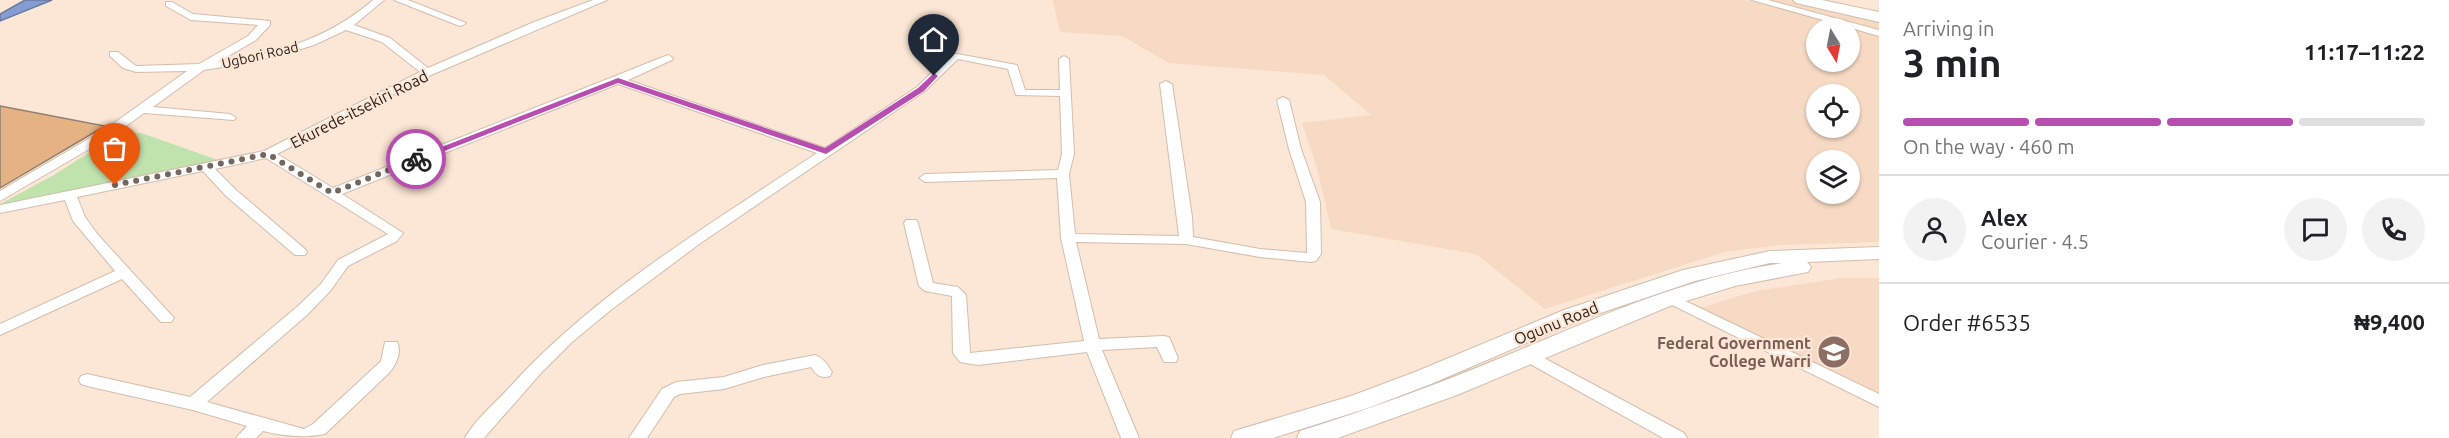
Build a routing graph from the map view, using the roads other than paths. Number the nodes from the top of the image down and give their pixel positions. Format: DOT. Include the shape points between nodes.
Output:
graph roads {
  1 [pos="379,0"];
  2 [pos="399,0"];
  3 [pos="602,0"];
  4 [pos="1757,0"];
  5 [pos="1801,0"];
  6 [pos="1847,0"];
  7 [pos="582,3"];
  8 [pos="169,4"];
  9 [pos="1879,7"];
  10 [pos="1879,17"];
  11 [pos="461,23"];
  12 [pos="346,26"];
  13 [pos="1879,33"];
  14 [pos="114,54"];
  15 [pos="668,58"];
  16 [pos="1064,59"];
  17 [pos="199,68"];
  18 [pos="427,73"];
  19 [pos="618,80"];
  20 [pos="1166,84"];
  21 [pos="1065,93"];
  22 [pos="1283,100"];
  23 [pos="142,109"];
  24 [pos="230,118"];
  25 [pos="826,152"];
  26 [pos="268,154"];
  27 [pos="206,167"];
  28 [pos="1063,174"];
  29 [pos="925,178"];
  30 [pos="332,193"];
  31 [pos="69,195"];
  32 [pos="0,197"];
  33 [pos="0,209"];
  34 [pos="911,223"];
  35 [pos="1068,238"];
  36 [pos="1186,240"];
  37 [pos="300,252"];
  38 [pos="1879,253"];
  39 [pos="1879,264"];
  40 [pos="125,272"];
  41 [pos="1673,300"];
  42 [pos="166,318"];
  43 [pos="0,330"];
  44 [pos="391,346"];
  45 [pos="1093,347"];
  46 [pos="1529,356"];
  47 [pos="1170,358"];
  48 [pos="824,372"];
  49 [pos="87,380"];
  50 [pos="1879,401"];
  51 [pos="192,404"];
  52 [pos="259,424"];
  53 [pos="244,438"];
  54 [pos="474,438"];
  55 [pos="638,438"];
  56 [pos="1130,438"];
  57 [pos="1244,438"];
  58 [pos="1311,438"];
  59 [pos="1678,438"];
  1 -- 12 [label="street, Ugbori Road"];
  2 -- 11 [label="street"];
  3 -- 7 [label="street, Ekurede-itsekiri Road"];
  4 -- 13 [label="street"];
  5 -- 10 [label="main road"];
  6 -- 9 [label="main road"];
  7 -- 18 [label="street, Ekurede-itsekiri Road"];
  8 -- 17 [label="street" via="191,17 266,23 252,38"];
  12 -- 17 [label="street, Ugbori Road" via="274,55"];
  12 -- 18 [label="street" via="386,40"];
  14 -- 17 [label="street, Ugbori Road" via="131,68"];
  15 -- 19 [label="street"];
  16 -- 21 [label="street"];
  17 -- 23 [label="street"];
  18 -- 26 [label="street, Ekurede-itsekiri Road"];
  19 -- 25 [label="street"];
  19 -- 30 [label="street"];
  20 -- 36 [label="street"];
  21 -- 25 [label="street" via="1020,93 1013,67 956,55 921,89"];
  21 -- 28 [label="street" via="1068,154"];
  22 -- 36 [label="street" via="1313,202 1314,254 1311,258 1300,258"];
  23 -- 24 [label="street"];
  23 -- 32 [label="street"];
  25 -- 54 [label="street" via="697,239 566,338"];
  26 -- 27 [label="street, Ekurede-itsekiri Road"];
  26 -- 30 [label="street"];
  27 -- 31 [label="street, Ekurede-itsekiri Road"];
  27 -- 37 [label="street" via="231,194"];
  28 -- 29 [label="street"];
  28 -- 35 [label="street"];
  30 -- 51 [label="street" via="387,225 395,236 344,263 303,310"];
  31 -- 33 [label="street, Ekurede-itsekiri Road"];
  31 -- 40 [label="street" via="78,218"];
  34 -- 45 [label="street" via="926,286 950,289 958,295 961,353 966,358"];
  35 -- 36 [label="street"];
  35 -- 45 [label="street"];
  38 -- 57 [label="main road, Ogunu Road" via="1770,257 1690,275 1572,315 1359,402"];
  39 -- 41 [label="main road, Ogunu Road" via="1823,265 1760,273"];
  40 -- 42 [label="street"];
  40 -- 43 [label="street"];
  41 -- 46 [label="main road, Ogunu Road" via="1590,328"];
  41 -- 50 [label="street"];
  44 -- 52 [label="street" via="384,368 313,434 305,436"];
  45 -- 47 [label="street" via="1163,341"];
  45 -- 56 [label="street"];
  46 -- 58 [label="main road, Ogunu Road"];
  46 -- 59 [label="street"];
  48 -- 55 [label="street" via="815,361 796,363 724,383 676,388 668,393"];
  49 -- 51 [label="street"];
  51 -- 52 [label="street"];
  52 -- 53 [label="street"];
}
